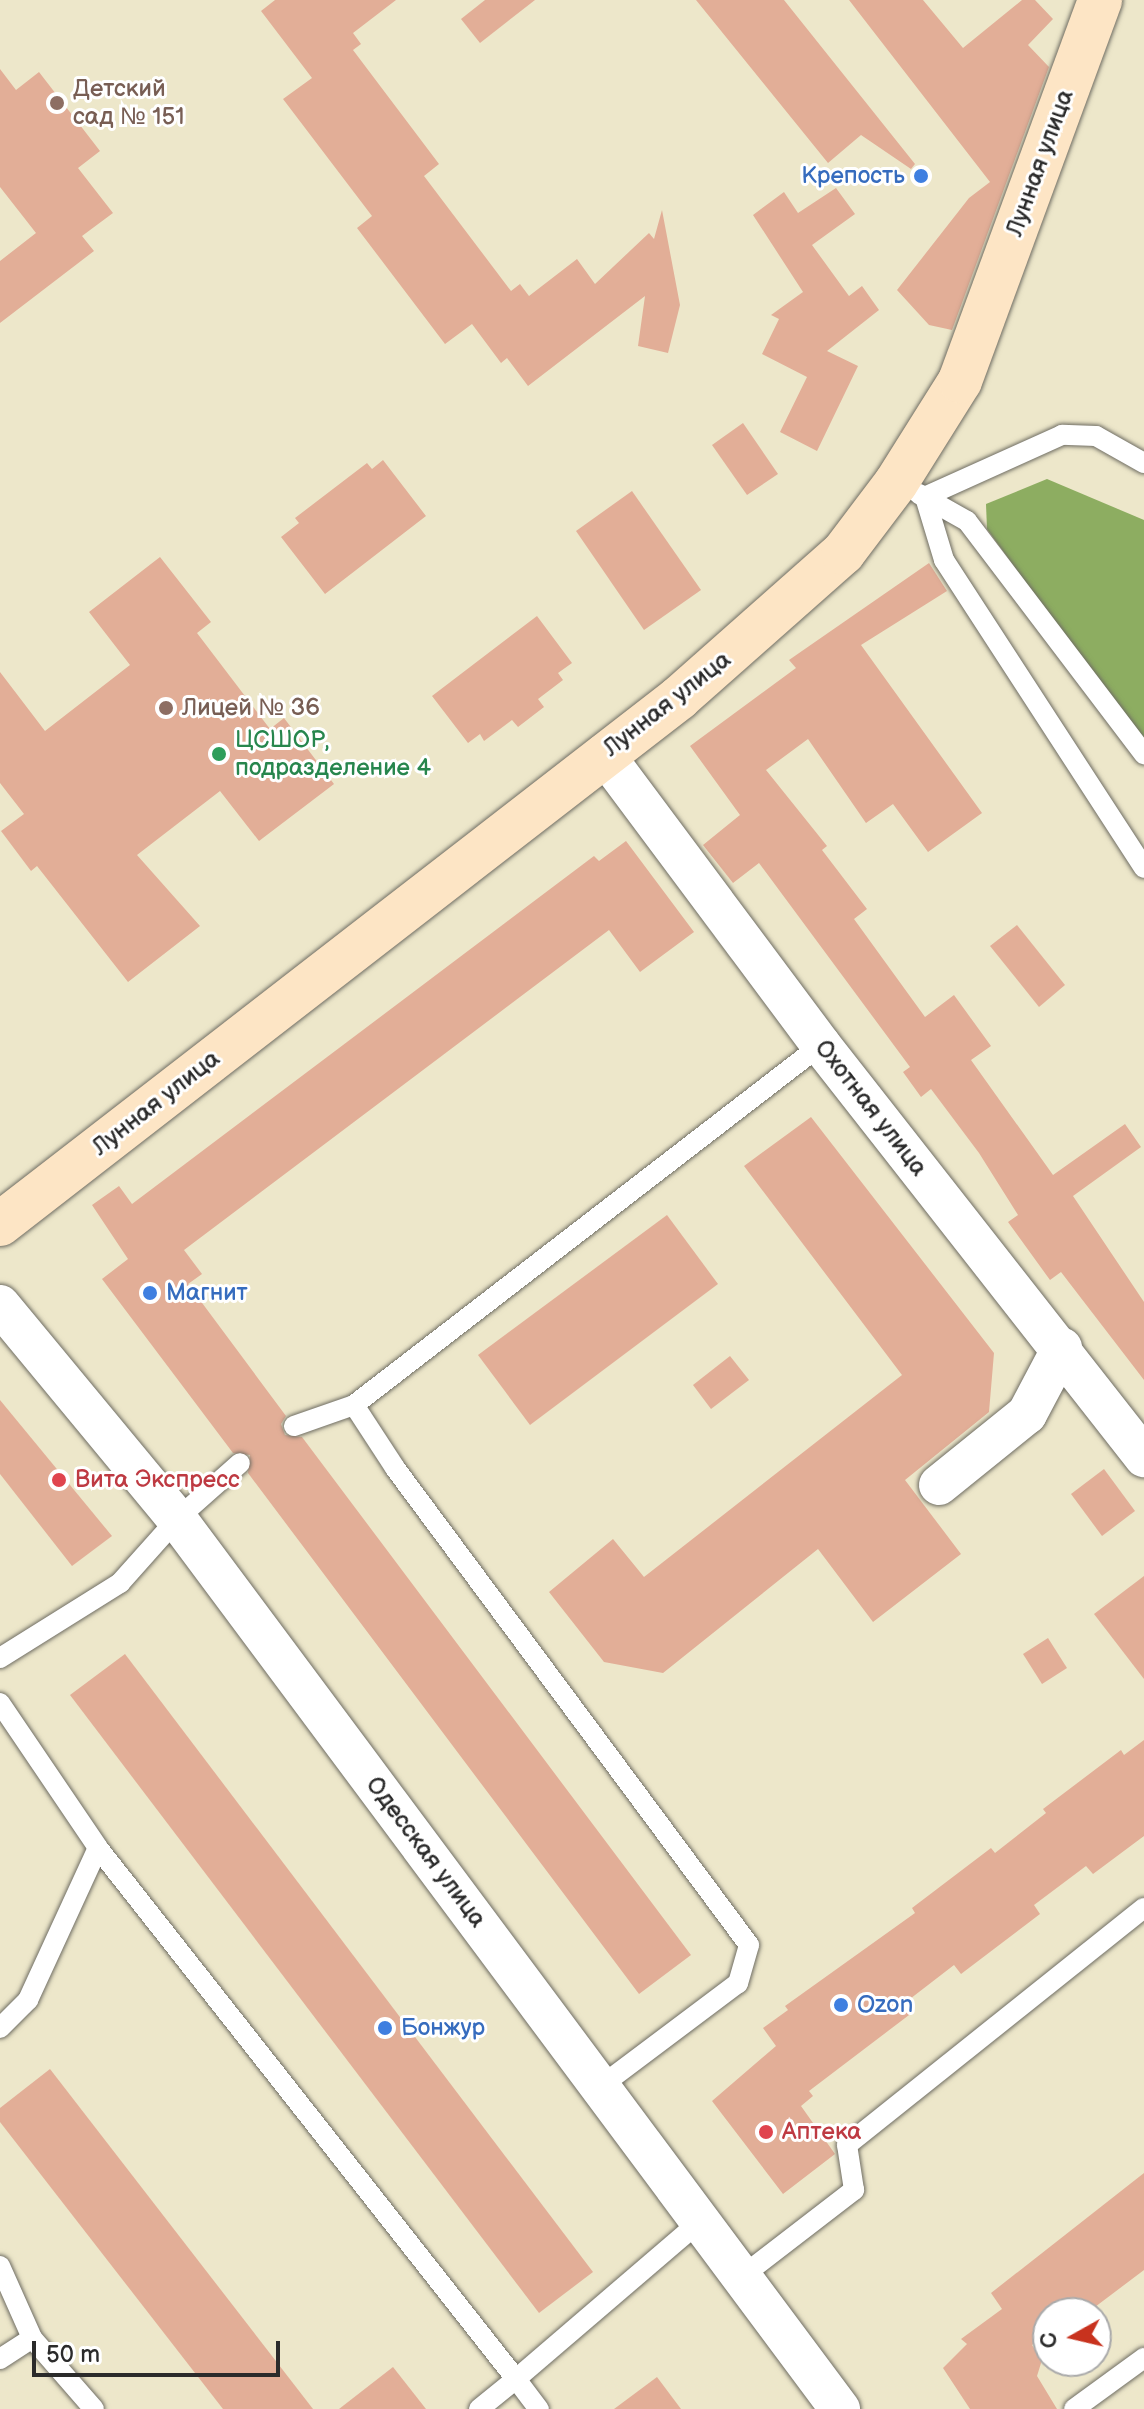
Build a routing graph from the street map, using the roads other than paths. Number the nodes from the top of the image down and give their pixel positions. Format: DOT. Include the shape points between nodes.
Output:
graph roads {
  1 [pos="1100,0"];
  2 [pos="1144,463"];
  3 [pos="911,490"];
  4 [pos="604,754"];
  5 [pos="1144,754"];
  6 [pos="1144,868"];
  7 [pos="821,1045"];
  8 [pos="0,1224"];
  9 [pos="0,1305"];
  10 [pos="1062,1348"];
  11 [pos="354,1405"];
  12 [pos="294,1426"];
  13 [pos="1144,1457"];
  14 [pos="240,1463"];
  15 [pos="939,1485"];
  16 [pos="177,1519"];
  17 [pos="0,1658"];
  18 [pos="0,1703"];
  19 [pos="98,1848"];
  20 [pos="1144,1908"];
  21 [pos="0,2028"];
  22 [pos="601,2086"];
  23 [pos="697,2224"];
  24 [pos="0,2266"];
  25 [pos="741,2277"];
  26 [pos="32,2338"];
  27 [pos="1144,2358"];
  28 [pos="0,2359"];
  29 [pos="516,2379"];
  30 [pos="94,2409"];
  31 [pos="479,2409"];
  32 [pos="539,2409"];
  33 [pos="840,2409"];
  34 [pos="1074,2409"];
  1 -- 3 [label="street, Лунная улица" via="960,381"];
  2 -- 3 [label="lane" via="1096,436 1062,435"];
  3 -- 4 [label="street, Лунная улица" via="765,626"];
  3 -- 5 [label="lane" via="967,521"];
  3 -- 6 [label="lane" via="944,560"];
  4 -- 7 [label="street, Охотная улица"];
  4 -- 8 [label="street, Лунная улица"];
  7 -- 10 [label="street, Охотная улица"];
  7 -- 11 [label="lane"];
  9 -- 16 [label="street, Одесская улица"];
  10 -- 13 [label="street, Охотная улица"];
  10 -- 15 [label="street" via="1027,1414"];
  11 -- 12 [label="lane"];
  11 -- 22 [label="lane" via="395,1468 749,1945 738,1983"];
  14 -- 16 [label="lane"];
  16 -- 17 [label="lane" via="120,1583"];
  16 -- 22 [label="street, Одесская улица"];
  18 -- 19 [label="lane"];
  19 -- 21 [label="lane" via="28,2000"];
  19 -- 29 [label="lane"];
  20 -- 25 [label="lane" via="847,2145 854,2190"];
  22 -- 23 [label="street, Одесская улица"];
  23 -- 25 [label="street, Одесская улица"];
  23 -- 29 [label="lane"];
  24 -- 26 [label="lane"];
  25 -- 33 [label="street, Одесская улица"];
  26 -- 28 [label="lane"];
  26 -- 30 [label="lane"];
  27 -- 34 [label="lane"];
  29 -- 31 [label="lane"];
  29 -- 32 [label="lane"];
}
